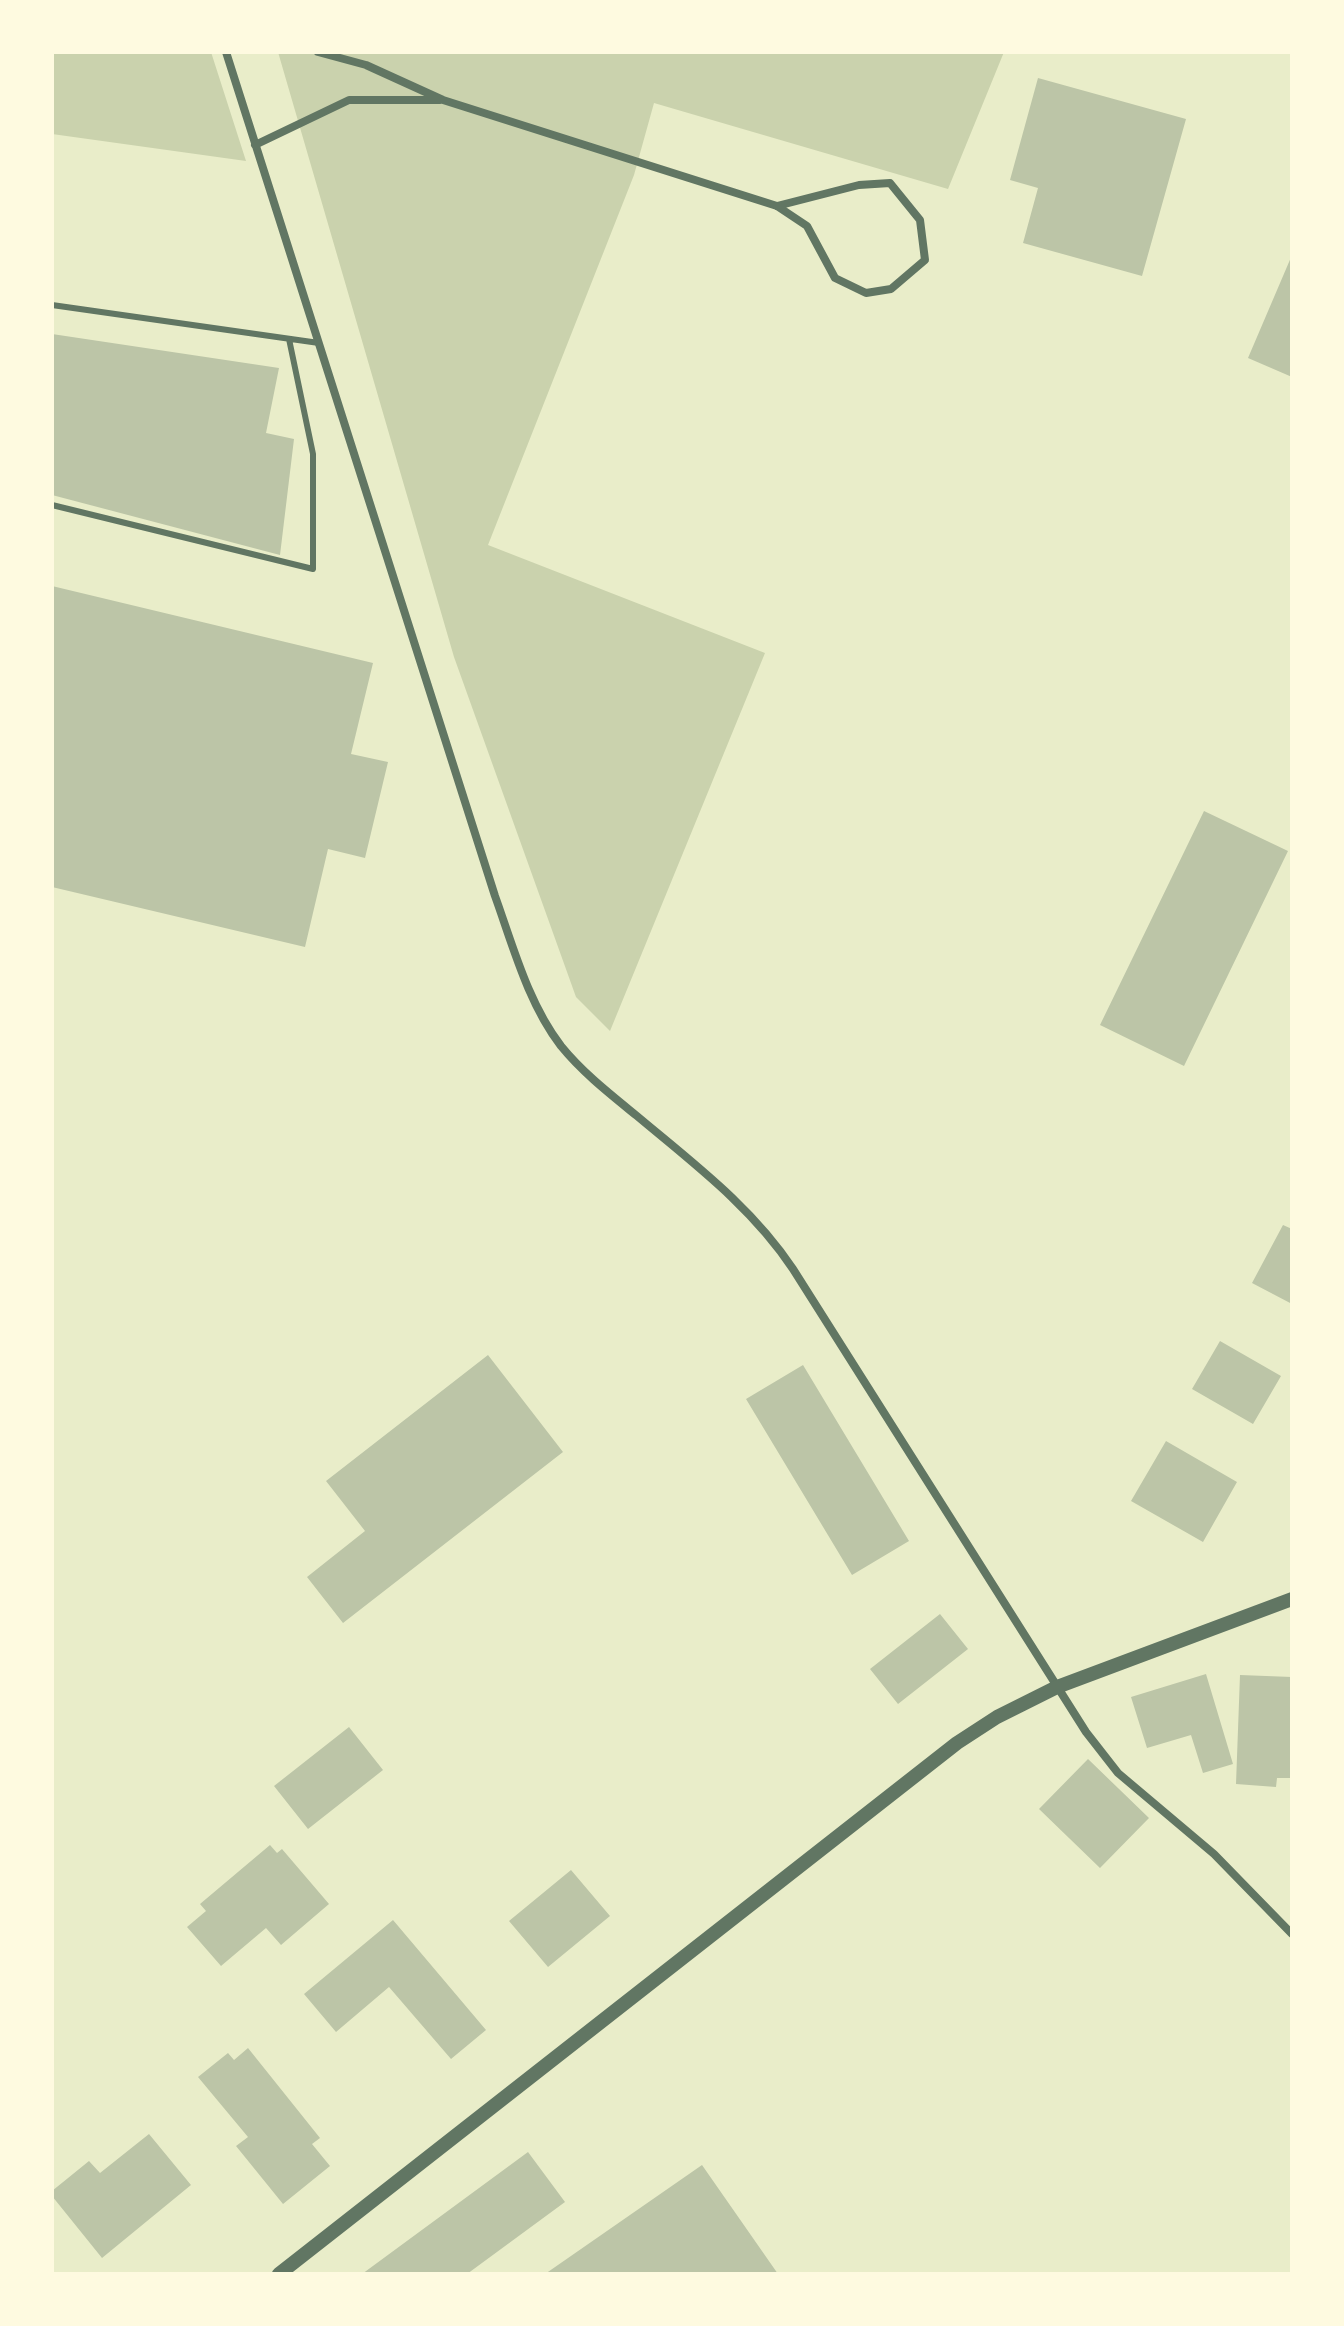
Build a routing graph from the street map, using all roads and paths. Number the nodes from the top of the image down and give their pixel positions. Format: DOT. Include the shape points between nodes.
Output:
graph roads {
  1 [pos="226,52"];
  2 [pos="318,52"];
  3 [pos="443,100"];
  4 [pos="255,145"];
  5 [pos="777,206"];
  6 [pos="52,305"];
  7 [pos="289,339"];
  8 [pos="319,343"];
  9 [pos="52,505"];
  10 [pos="1292,1599"];
  11 [pos="1057,1687"];
  12 [pos="1292,1934"];
  13 [pos="279,2274"];
  1 -- 4 [label="street"];
  2 -- 3 [label="street" via="366,65"];
  3 -- 4 [label="street" via="349,100"];
  3 -- 5 [label="street"];
  4 -- 8 [label="street"];
  5 -- 5 [label="street" via="807,226 835,278 866,293 891,289 925,260 920,220 890,183 859,185"];
  6 -- 7 [label="lane"];
  7 -- 8 [label="lane"];
  7 -- 9 [label="lane" via="313,454 313,569"];
  8 -- 11 [label="street" via="495,896 540,1012 589,1077 734,1198 774,1242"];
  10 -- 11 [label="street"];
  11 -- 12 [label="street" via="1118,1773 1214,1854"];
  11 -- 13 [label="street" via="997,1717 944,1753"];
}
